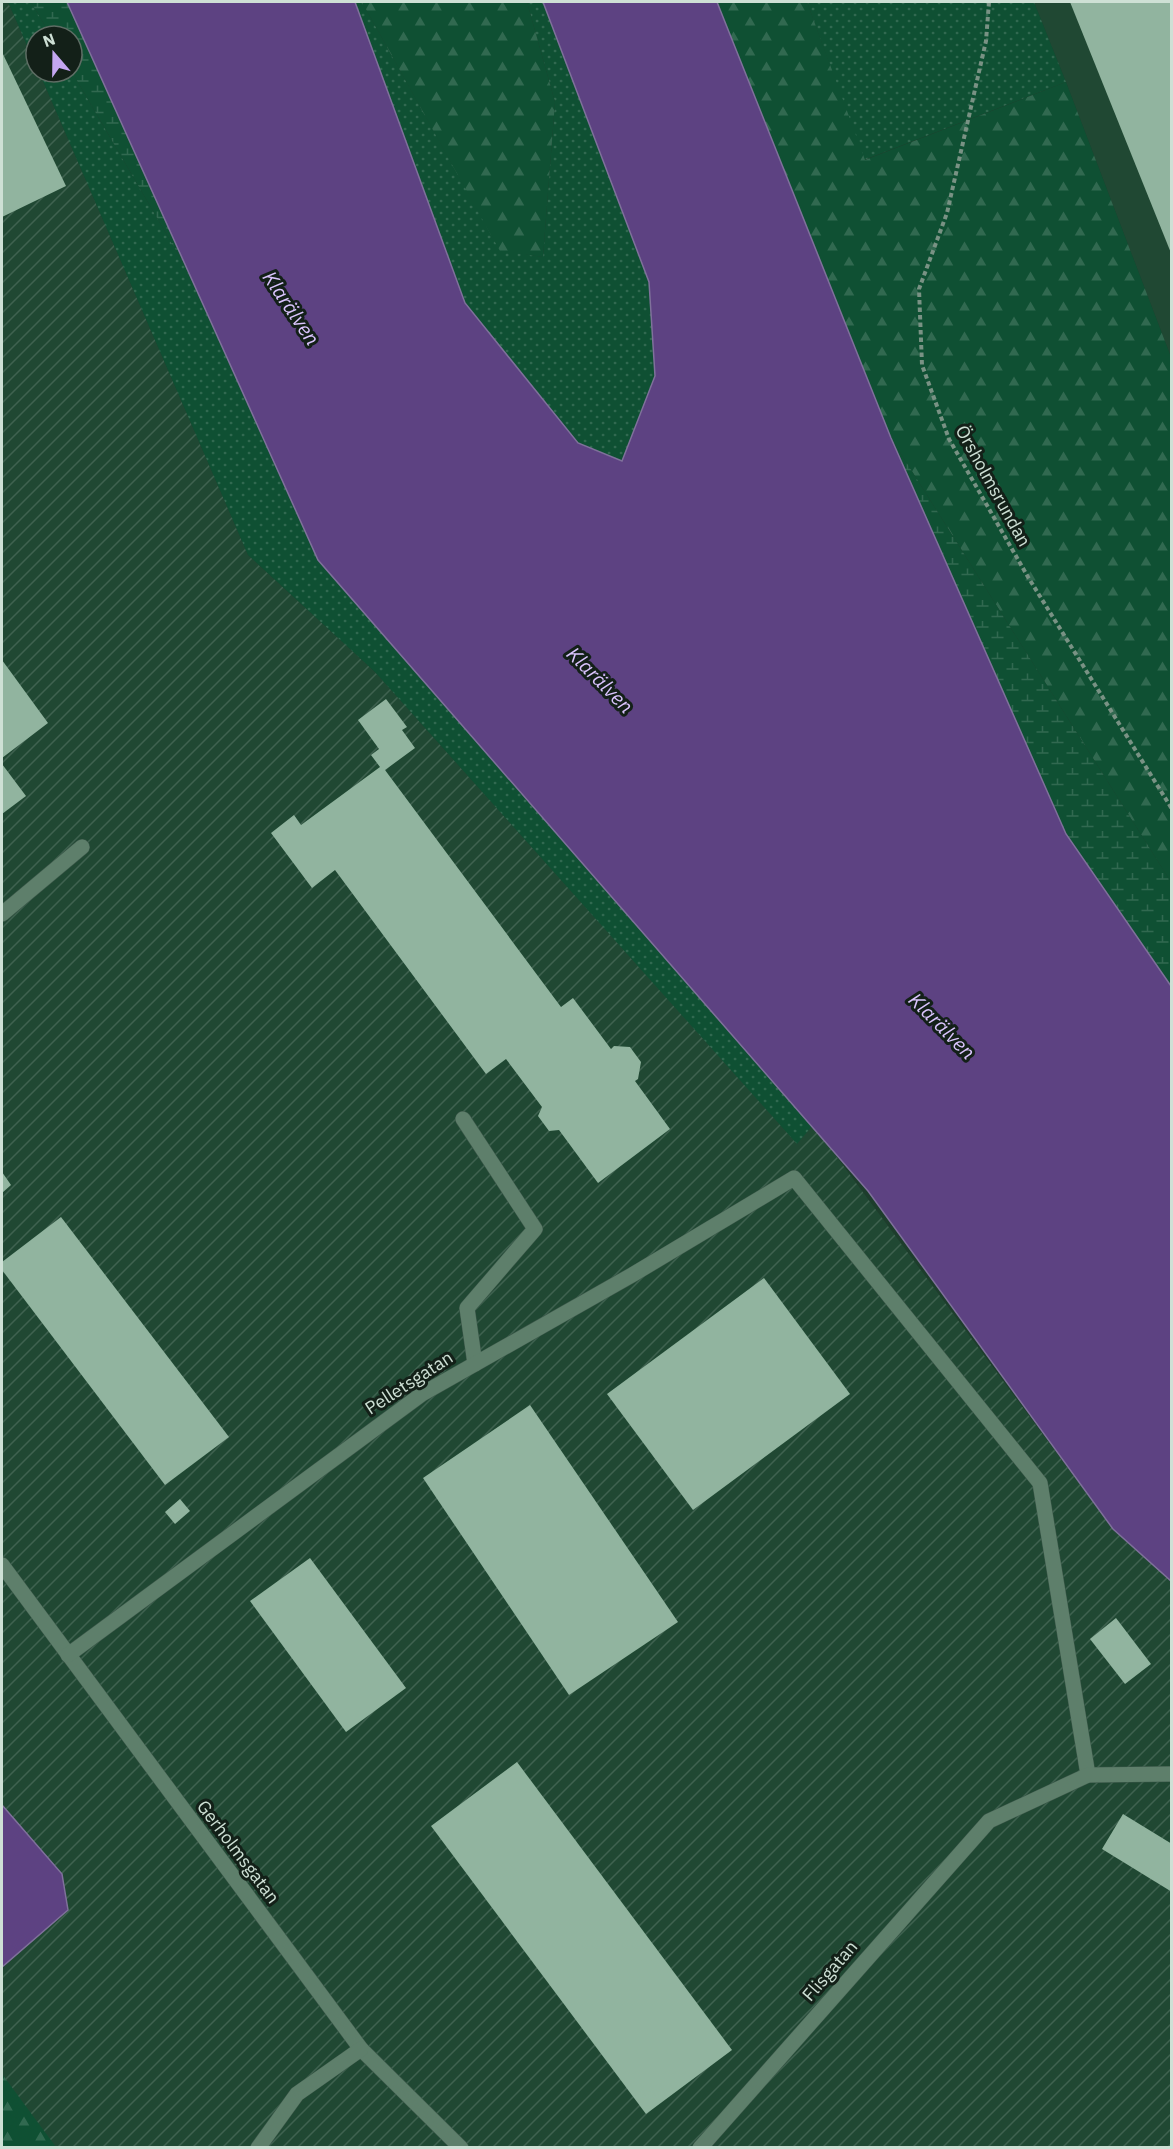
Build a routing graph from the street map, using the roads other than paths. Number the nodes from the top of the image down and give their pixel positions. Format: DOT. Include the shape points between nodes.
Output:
graph roads {
  1 [pos="82,847"];
  2 [pos="2,914"];
  3 [pos="463,1119"];
  4 [pos="475,1364"];
  5 [pos="2,1565"];
  6 [pos="68,1655"];
  7 [pos="1172,1774"];
  8 [pos="1088,1775"];
  9 [pos="361,2049"];
  10 [pos="258,2148"];
  11 [pos="460,2148"];
  12 [pos="700,2148"];
  1 -- 2 [label="lane"];
  3 -- 4 [label="lane" via="535,1229 467,1308"];
  4 -- 6 [label="lane, Pelletsgatan" via="422,1394"];
  4 -- 8 [label="lane, Pelletsgatan" via="794,1178 1040,1483"];
  5 -- 6 [label="lane, Gerholmsgatan"];
  6 -- 9 [label="lane, Gerholmsgatan"];
  7 -- 8 [label="lane"];
  8 -- 12 [label="lane, Flisgatan" via="989,1821"];
  9 -- 10 [label="lane" via="297,2094"];
  9 -- 11 [label="lane, Gerholmsgatan"];
}
